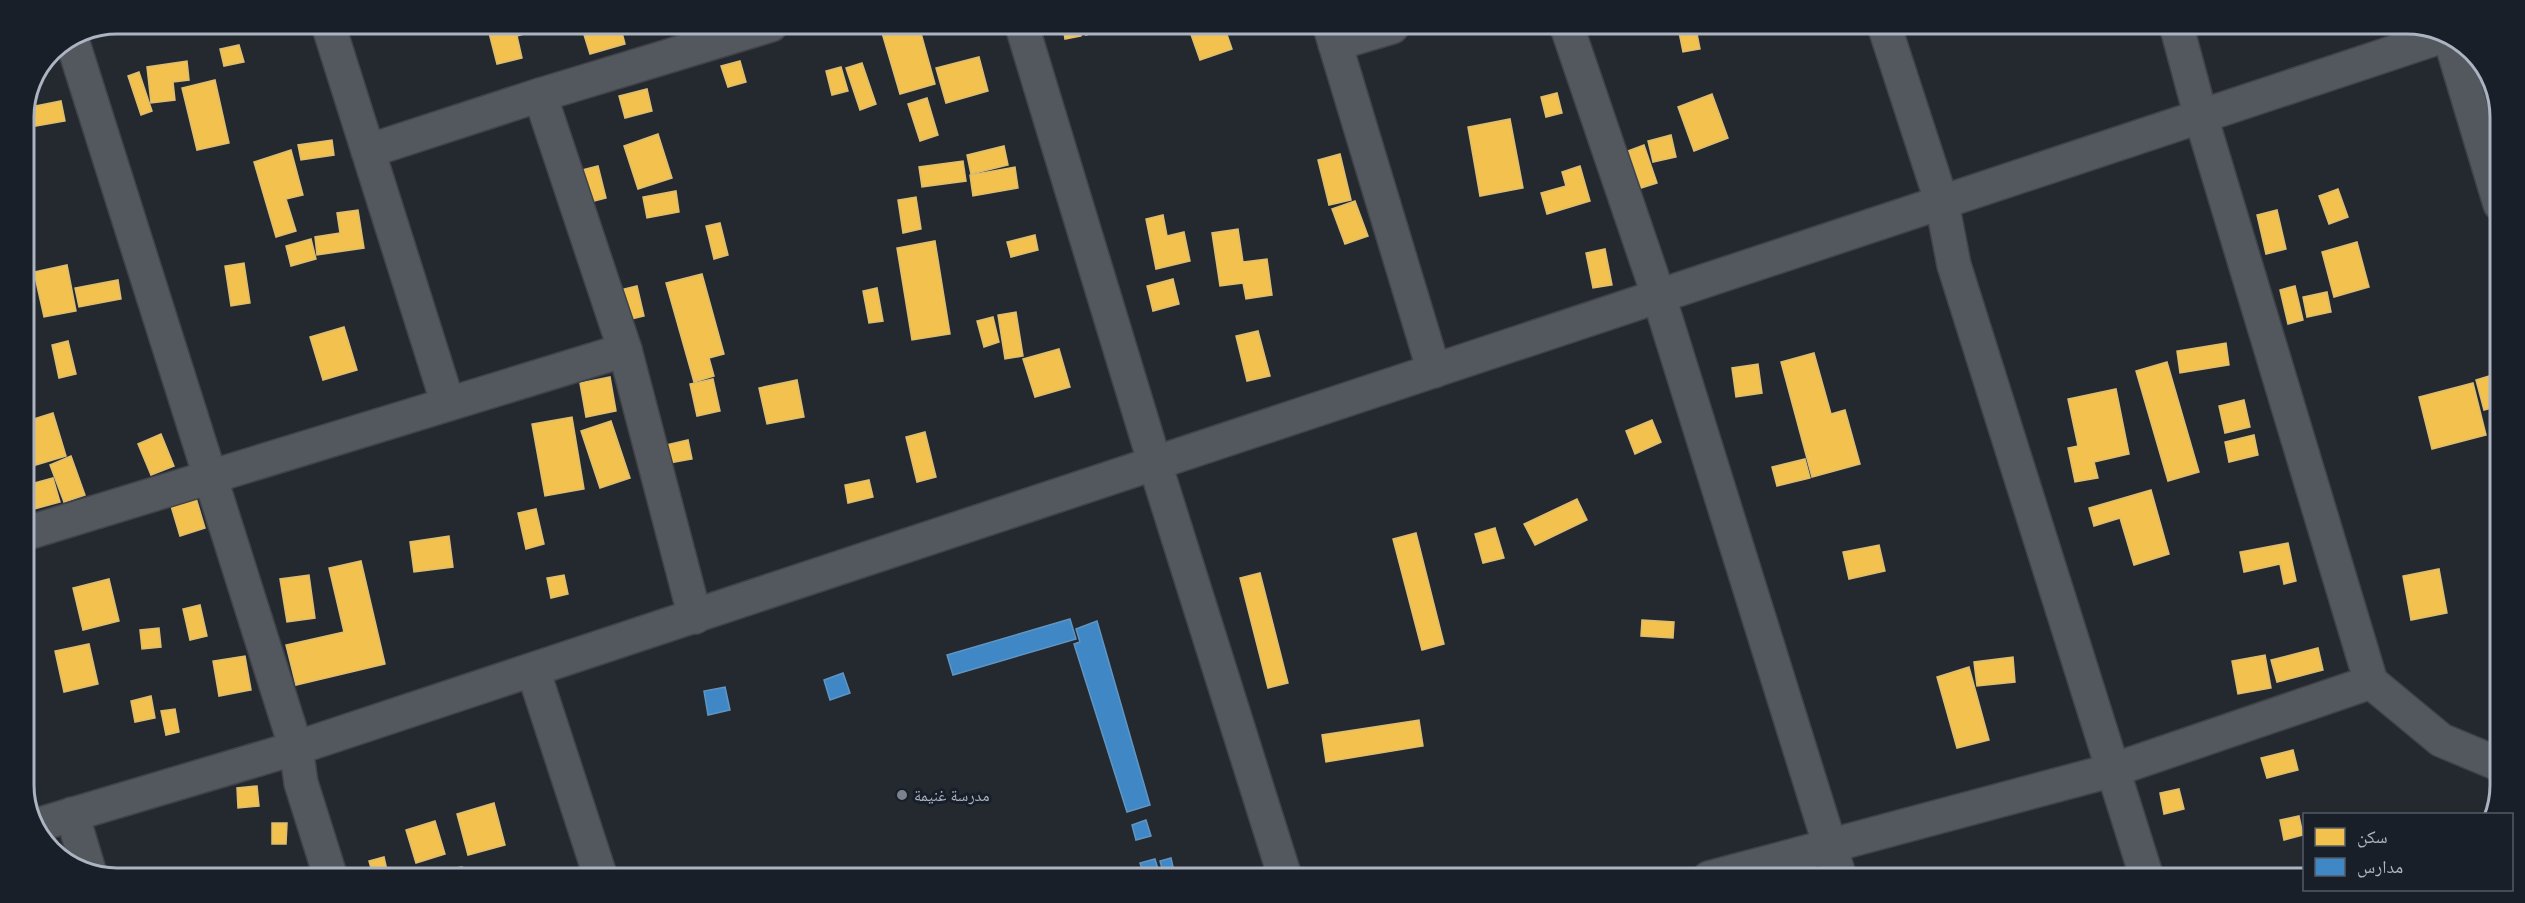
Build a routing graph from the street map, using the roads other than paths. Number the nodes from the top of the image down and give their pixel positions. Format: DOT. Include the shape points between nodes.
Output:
graph roads {
  1 [pos="331,34"];
  2 [pos="741,34"];
  3 [pos="1024,34"];
  4 [pos="1569,34"];
  5 [pos="1887,34"];
  6 [pos="2179,34"];
  7 [pos="1332,35"];
  8 [pos="2434,39"];
  9 [pos="75,47"];
  10 [pos="2453,49"];
  11 [pos="540,95"];
  12 [pos="2201,117"];
  13 [pos="368,151"];
  14 [pos="2490,171"];
  15 [pos="1942,203"];
  16 [pos="1659,297"];
  17 [pos="625,350"];
  18 [pos="1434,371"];
  19 [pos="447,404"];
  20 [pos="1155,464"];
  21 [pos="211,477"];
  22 [pos="35,531"];
  23 [pos="695,616"];
  24 [pos="533,670"];
  25 [pos="2371,682"];
  26 [pos="296,748"];
  27 [pos="2490,761"];
  28 [pos="2113,770"];
  29 [pos="72,814"];
  30 [pos="44,823"];
  31 [pos="1830,845"];
  32 [pos="86,862"];
  33 [pos="328,868"];
  34 [pos="598,868"];
  35 [pos="1283,868"];
  36 [pos="1746,868"];
  37 [pos="1837,868"];
  38 [pos="2144,868"];
  1 -- 13 [label="street"];
  2 -- 11 [label="street"];
  3 -- 20 [label="street"];
  4 -- 16 [label="street"];
  5 -- 15 [label="street"];
  6 -- 12 [label="street"];
  7 -- 18 [label="street"];
  8 -- 12 [label="street"];
  9 -- 21 [label="street"];
  10 -- 14 [label="street"];
  11 -- 13 [label="street"];
  11 -- 17 [label="street"];
  12 -- 15 [label="street"];
  12 -- 25 [label="street"];
  13 -- 19 [label="street"];
  15 -- 16 [label="street"];
  15 -- 28 [label="street" via="1954,265"];
  16 -- 18 [label="street"];
  16 -- 31 [label="street"];
  17 -- 19 [label="street"];
  17 -- 23 [label="street"];
  18 -- 20 [label="street"];
  19 -- 21 [label="street"];
  20 -- 23 [label="street"];
  20 -- 35 [label="street"];
  21 -- 22 [label="street"];
  21 -- 26 [label="street"];
  23 -- 24 [label="street"];
  24 -- 26 [label="street"];
  24 -- 34 [label="street"];
  25 -- 27 [label="street" via="2440,740"];
  25 -- 28 [label="street"];
  26 -- 29 [label="street"];
  26 -- 33 [label="street" via="301,783"];
  28 -- 31 [label="street"];
  28 -- 38 [label="street"];
  29 -- 30 [label="street"];
  29 -- 32 [label="street"];
  31 -- 36 [label="street"];
  31 -- 37 [label="street"];
}
